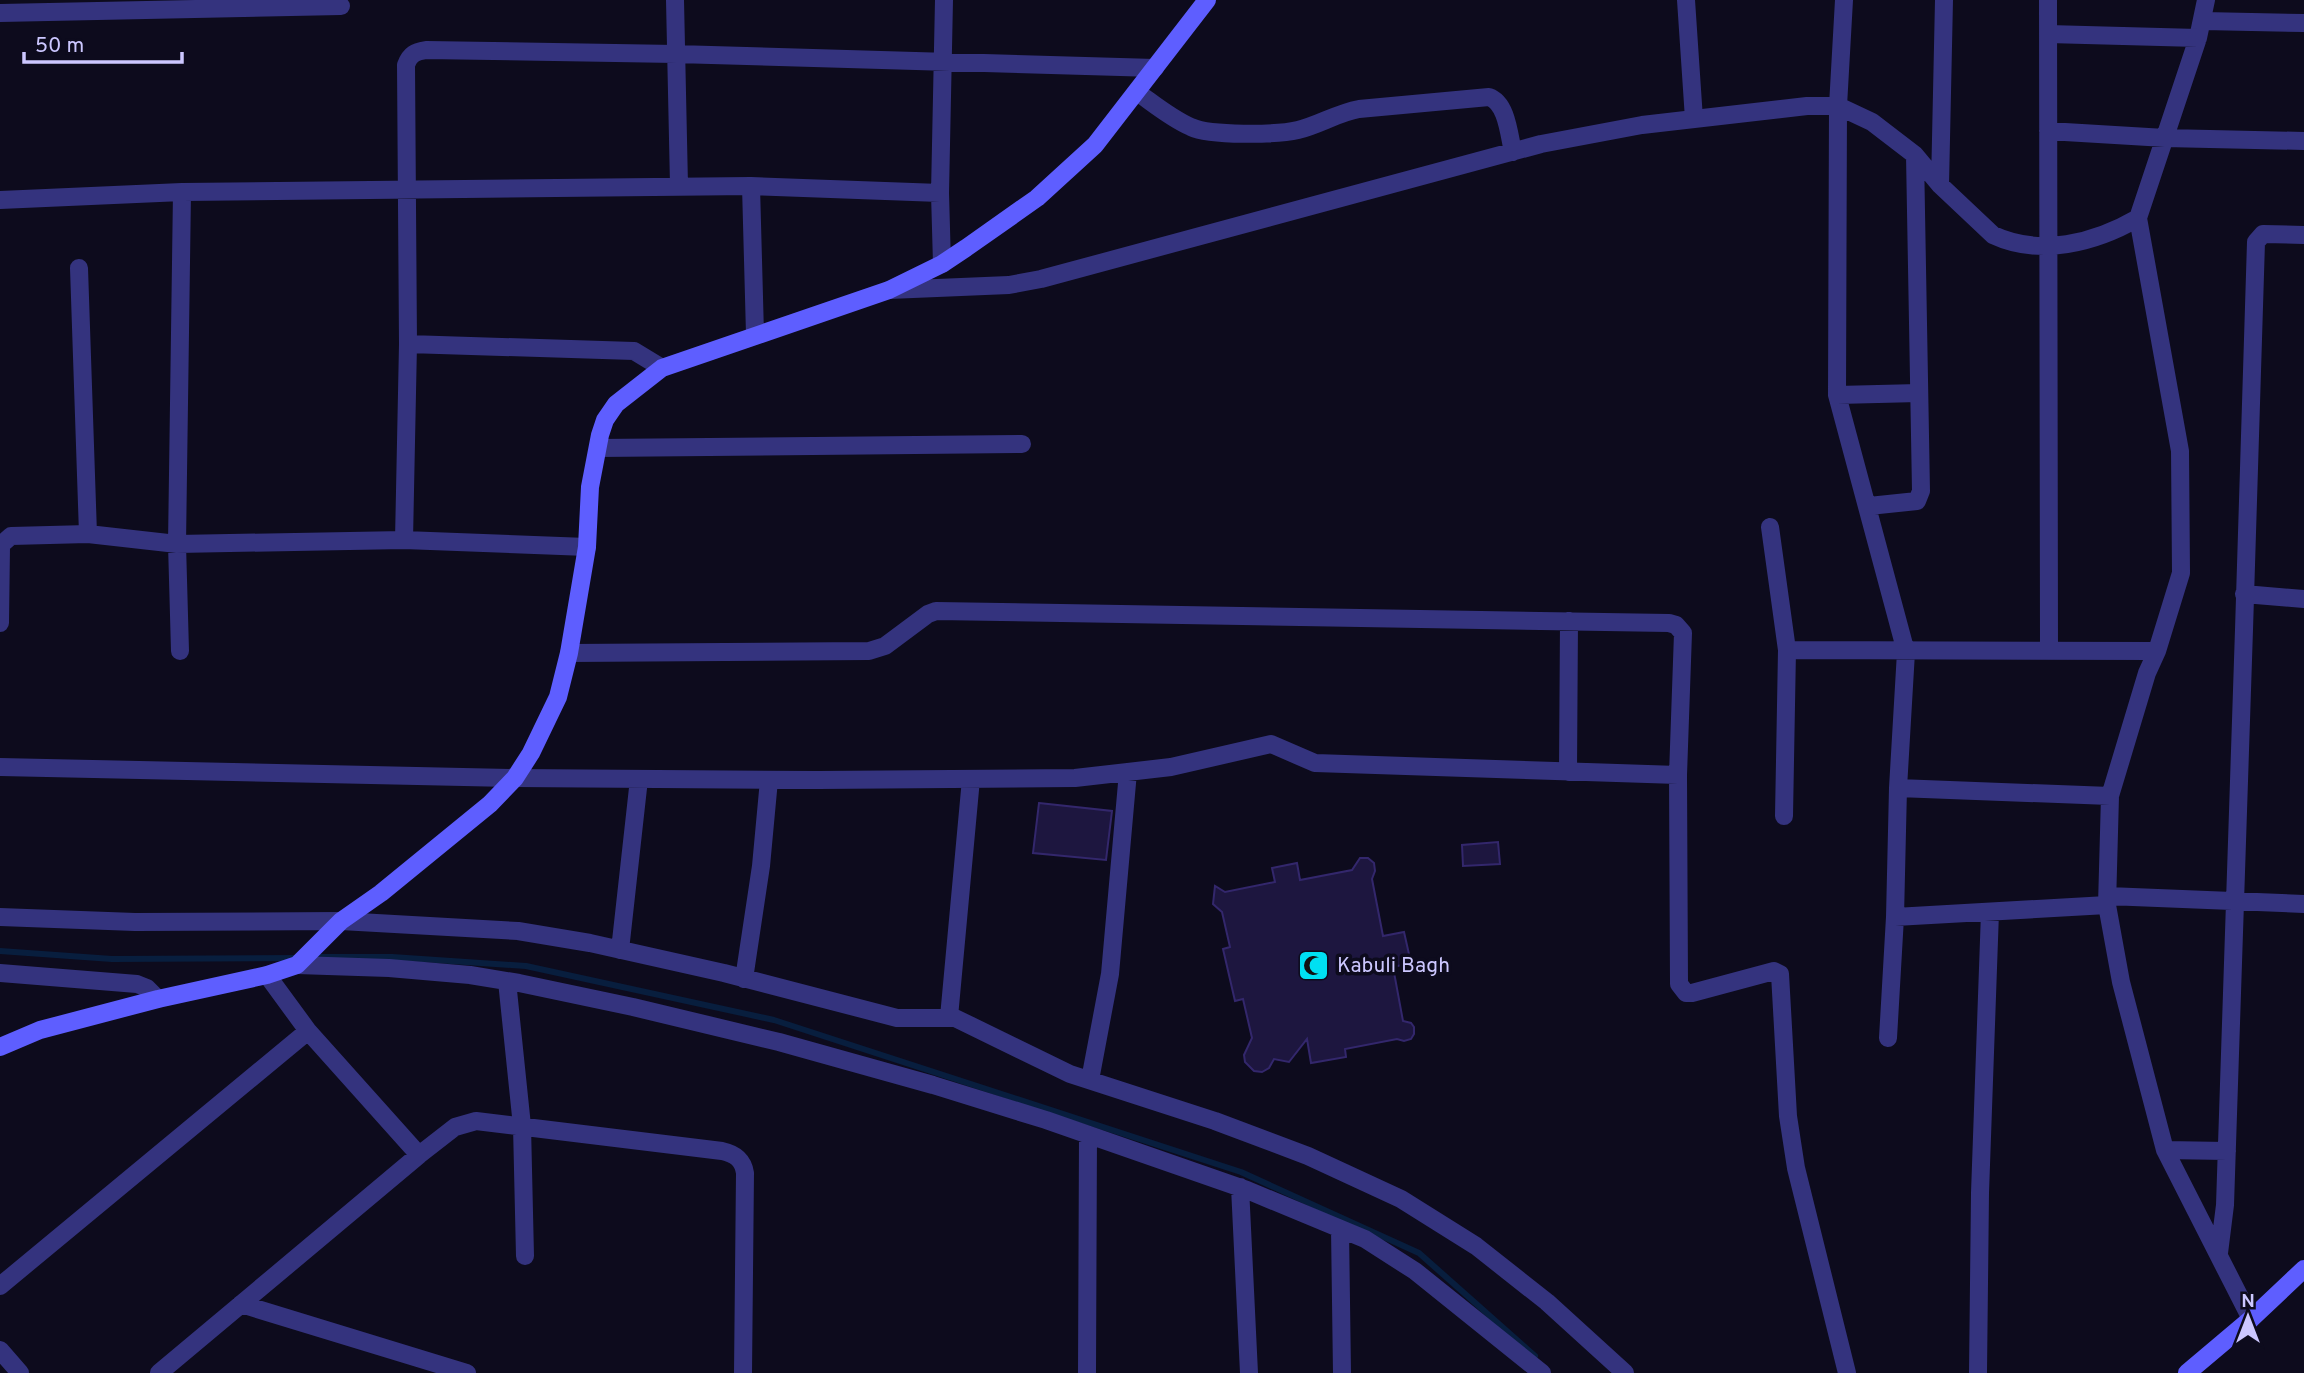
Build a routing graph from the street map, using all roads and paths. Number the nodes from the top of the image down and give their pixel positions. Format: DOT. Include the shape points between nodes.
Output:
graph roads {
  1 [pos="675,0"];
  2 [pos="944,0"];
  3 [pos="1207,0"];
  4 [pos="1686,0"];
  5 [pos="1844,0"];
  6 [pos="1944,0"];
  7 [pos="2048,0"];
  8 [pos="2206,0"];
  9 [pos="341,6"];
  10 [pos="0,13"];
  11 [pos="2304,23"];
  12 [pos="2200,30"];
  13 [pos="2048,34"];
  14 [pos="676,54"];
  15 [pos="943,62"];
  16 [pos="1154,68"];
  17 [pos="1137,92"];
  18 [pos="1838,106"];
  19 [pos="1693,119"];
  20 [pos="2048,131"];
  21 [pos="2165,138"];
  22 [pos="2304,141"];
  23 [pos="1513,152"];
  24 [pos="1915,155"];
  25 [pos="680,185"];
  26 [pos="1940,185"];
  27 [pos="751,186"];
  28 [pos="406,188"];
  29 [pos="182,192"];
  30 [pos="940,193"];
  31 [pos="0,200"];
  32 [pos="2137,218"];
  33 [pos="2304,235"];
  34 [pos="2048,247"];
  35 [pos="942,264"];
  36 [pos="79,268"];
  37 [pos="889,290"];
  38 [pos="755,334"];
  39 [pos="408,344"];
  40 [pos="662,368"];
  41 [pos="1919,393"];
  42 [pos="1837,395"];
  43 [pos="1022,444"];
  44 [pos="598,448"];
  45 [pos="1869,506"];
  46 [pos="1770,527"];
  47 [pos="88,534"];
  48 [pos="3,538"];
  49 [pos="404,540"];
  50 [pos="177,544"];
  51 [pos="587,547"];
  52 [pos="2244,594"];
  53 [pos="2304,599"];
  54 [pos="1569,621"];
  55 [pos="0,623"];
  56 [pos="1787,650"];
  57 [pos="180,651"];
  58 [pos="2049,651"];
  59 [pos="2157,651"];
  60 [pos="1906,652"];
  61 [pos="569,653"];
  62 [pos="0,767"];
  63 [pos="1128,772"];
  64 [pos="1569,772"];
  65 [pos="1678,775"];
  66 [pos="515,778"];
  67 [pos="639,779"];
  68 [pos="971,779"];
  69 [pos="769,780"];
  70 [pos="1898,788"];
  71 [pos="2110,796"];
  72 [pos="1784,816"];
  73 [pos="2108,900"];
  74 [pos="2237,901"];
  75 [pos="2304,904"];
  76 [pos="1990,912"];
  77 [pos="0,917"];
  78 [pos="1895,917"];
  79 [pos="337,925"];
  80 [pos="620,950"];
  81 [pos="299,962"];
  82 [pos="0,973"];
  83 [pos="267,975"];
  84 [pos="744,979"];
  85 [pos="507,981"];
  86 [pos="158,999"];
  87 [pos="949,1017"];
  88 [pos="308,1031"];
  89 [pos="1888,1038"];
  90 [pos="0,1047"];
  91 [pos="1090,1080"];
  92 [pos="522,1126"];
  93 [pos="1088,1135"];
  94 [pos="2165,1150"];
  95 [pos="2227,1151"];
  96 [pos="419,1154"];
  97 [pos="1240,1188"];
  98 [pos="1340,1228"];
  99 [pos="2219,1253"];
  100 [pos="525,1256"];
  101 [pos="2304,1269"];
  102 [pos="0,1286"];
  103 [pos="241,1304"];
  104 [pos="2251,1319"];
  105 [pos="0,1350"];
  106 [pos="20,1373"];
  107 [pos="159,1373"];
  108 [pos="467,1373"];
  109 [pos="743,1373"];
  110 [pos="1087,1373"];
  111 [pos="1249,1373"];
  112 [pos="1342,1373"];
  113 [pos="1542,1373"];
  114 [pos="1625,1373"];
  115 [pos="1847,1373"];
  116 [pos="1978,1373"];
  117 [pos="2187,1373"];
  1 -- 14 [label="street"];
  2 -- 15 [label="street"];
  3 -- 16 [label="street"];
  4 -- 19 [label="street"];
  5 -- 18 [label="street"];
  6 -- 26 [label="street"];
  7 -- 13 [label="street"];
  8 -- 12 [label="street"];
  9 -- 10 [label="street"];
  11 -- 12 [label="street"];
  12 -- 13 [label="street"];
  12 -- 21 [label="street"];
  13 -- 20 [label="street"];
  14 -- 15 [label="street"];
  14 -- 25 [label="street"];
  14 -- 28 [label="street" via="415,52 406,65"];
  15 -- 16 [label="street"];
  15 -- 30 [label="street"];
  16 -- 17 [label="street"];
  17 -- 23 [label="street" via="1195,129 1274,133 1359,109 1489,97 1501,106"];
  17 -- 35 [label="street" via="1095,145 1046,190"];
  18 -- 19 [label="street"];
  18 -- 24 [label="street" via="1872,122"];
  18 -- 42 [label="street"];
  19 -- 23 [label="street" via="1594,133"];
  20 -- 21 [label="street"];
  20 -- 34 [label="street"];
  21 -- 22 [label="street"];
  21 -- 32 [label="street"];
  23 -- 37 [label="street" via="1041,279 1009,285"];
  24 -- 26 [label="street"];
  24 -- 41 [label="street"];
  25 -- 27 [label="street"];
  25 -- 28 [label="street"];
  26 -- 34 [label="street" via="1993,235"];
  27 -- 30 [label="street"];
  27 -- 38 [label="street"];
  28 -- 29 [label="street"];
  28 -- 39 [label="street"];
  29 -- 31 [label="street"];
  29 -- 50 [label="street"];
  30 -- 35 [label="street"];
  32 -- 34 [label="street" via="2083,241"];
  32 -- 59 [label="street" via="2180,451 2181,573"];
  33 -- 52 [label="street" via="2263,234 2256,242"];
  34 -- 58 [label="street"];
  35 -- 37 [label="street"];
  36 -- 47 [label="street"];
  37 -- 38 [label="street"];
  38 -- 40 [label="street"];
  39 -- 40 [label="street" via="634,351"];
  39 -- 49 [label="street"];
  40 -- 44 [label="street" via="616,404 605,420"];
  41 -- 42 [label="street"];
  41 -- 45 [label="street" via="1919,498"];
  42 -- 45 [label="street"];
  43 -- 44 [label="street"];
  44 -- 51 [label="street" via="590,487"];
  45 -- 60 [label="street"];
  46 -- 56 [label="street"];
  47 -- 48 [label="street"];
  47 -- 50 [label="street"];
  48 -- 55 [label="street"];
  49 -- 50 [label="street"];
  49 -- 51 [label="street"];
  50 -- 57 [label="street"];
  51 -- 61 [label="street"];
  52 -- 53 [label="street"];
  52 -- 74 [label="street"];
  54 -- 61 [label="street" via="936,611 885,646 869,651"];
  54 -- 64 [label="street"];
  54 -- 65 [label="street" via="1669,623 1681,629"];
  56 -- 60 [label="street"];
  56 -- 72 [label="street"];
  58 -- 59 [label="street"];
  58 -- 60 [label="street"];
  59 -- 71 [label="street"];
  60 -- 70 [label="street"];
  61 -- 66 [label="street" via="558,696"];
  62 -- 66 [label="street"];
  63 -- 64 [label="street" via="1271,744 1315,763"];
  63 -- 68 [label="street" via="1075,778"];
  63 -- 91 [label="street" via="1110,974"];
  64 -- 65 [label="street"];
  65 -- 115 [label="street" via="1679,984 1692,993 1774,971 1780,974 1788,1116 1796,1168"];
  66 -- 67 [label="street"];
  66 -- 79 [label="street" via="490,804"];
  67 -- 69 [label="street"];
  67 -- 80 [label="street"];
  68 -- 69 [label="street"];
  68 -- 87 [label="street"];
  69 -- 84 [label="street"];
  70 -- 71 [label="street"];
  70 -- 78 [label="street"];
  71 -- 73 [label="street"];
  73 -- 74 [label="street"];
  73 -- 76 [label="street"];
  73 -- 94 [label="street" via="2121,982"];
  74 -- 75 [label="street"];
  74 -- 95 [label="street"];
  76 -- 78 [label="street"];
  76 -- 116 [label="street"];
  77 -- 79 [label="street"];
  78 -- 89 [label="street"];
  79 -- 80 [label="street" via="518,931"];
  79 -- 81 [label="street"];
  80 -- 84 [label="street"];
  81 -- 83 [label="street"];
  81 -- 85 [label="street"];
  82 -- 86 [label="street" via="137,984"];
  83 -- 86 [label="street"];
  83 -- 88 [label="street"];
  84 -- 87 [label="street" via="897,1018"];
  85 -- 92 [label="street"];
  85 -- 93 [label="street" via="779,1042"];
  86 -- 90 [label="street" via="40,1030"];
  87 -- 91 [label="street"];
  88 -- 96 [label="street"];
  88 -- 102 [label="street"];
  91 -- 114 [label="street" via="1297,1151 1401,1199 1476,1246"];
  92 -- 96 [label="street" via="464,1123"];
  92 -- 100 [label="street"];
  92 -- 109 [label="street" via="722,1151 738,1158 745,1173"];
  93 -- 97 [label="street"];
  93 -- 110 [label="street"];
  94 -- 95 [label="street"];
  94 -- 99 [label="street"];
  95 -- 99 [label="street"];
  96 -- 103 [label="street"];
  97 -- 98 [label="street"];
  97 -- 111 [label="street"];
  98 -- 112 [label="street"];
  98 -- 113 [label="street" via="1415,1271"];
  99 -- 104 [label="street"];
  101 -- 104 [label="street"];
  103 -- 107 [label="street"];
  103 -- 108 [label="street"];
  104 -- 117 [label="street"];
  105 -- 106 [label="street"];
}
